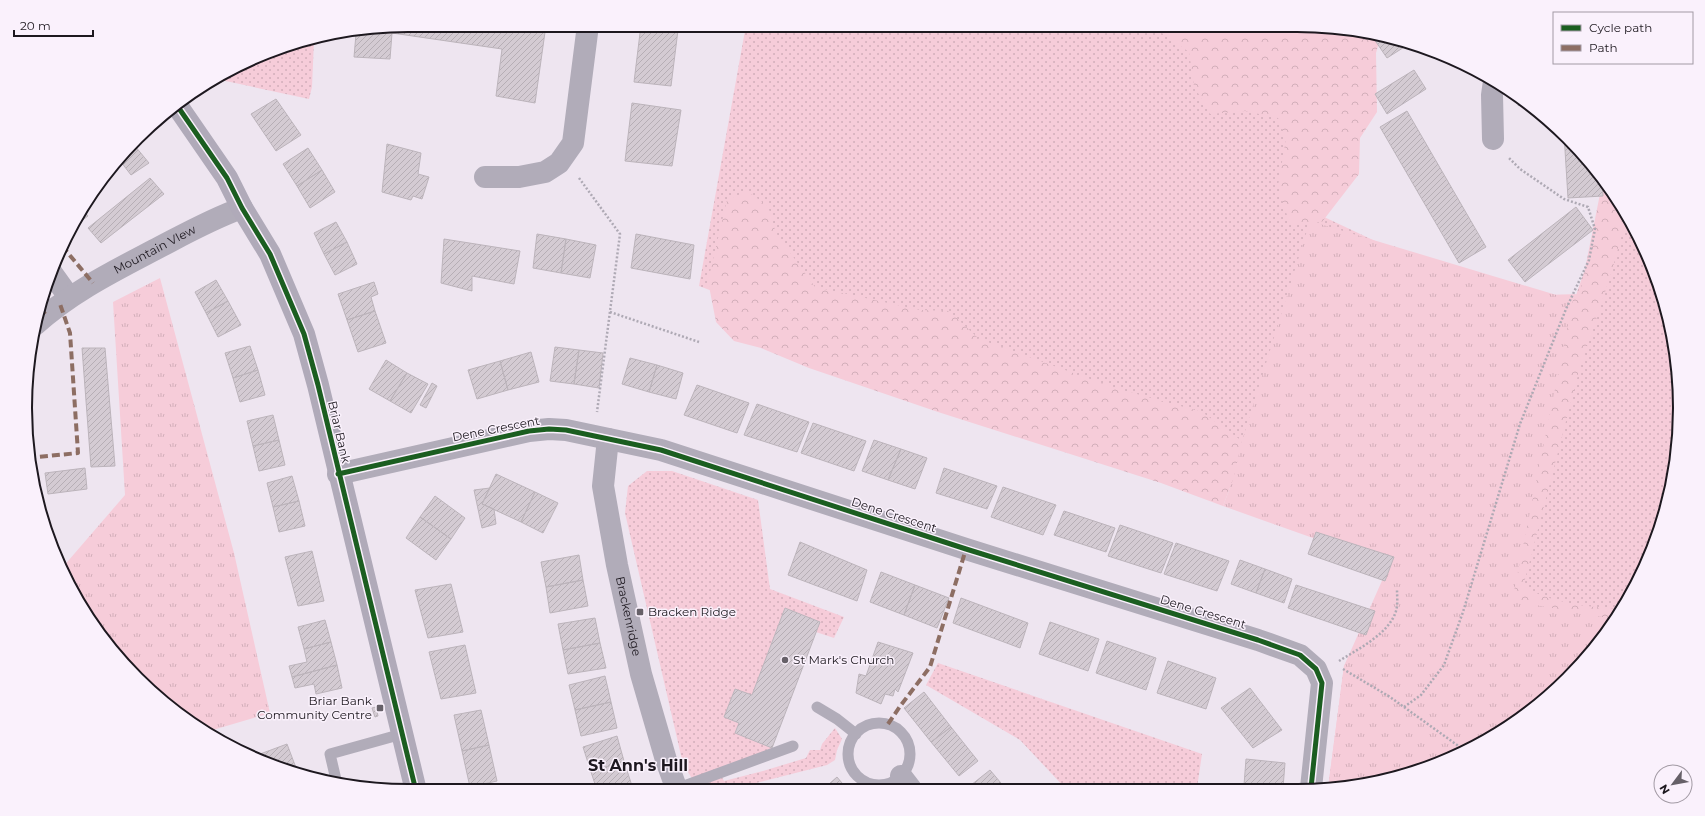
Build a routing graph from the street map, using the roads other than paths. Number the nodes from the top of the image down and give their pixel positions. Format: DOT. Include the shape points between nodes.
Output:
graph roads {
  1 [pos="587,32"];
  2 [pos="1493,87"];
  3 [pos="180,109"];
  4 [pos="1493,139"];
  5 [pos="485,177"];
  6 [pos="242,208"];
  7 [pos="55,278"];
  8 [pos="69,297"];
  9 [pos="43,318"];
  10 [pos="601,437"];
  11 [pos="338,474"];
  12 [pos="817,707"];
  13 [pos="402,734"];
  14 [pos="856,734"];
  15 [pos="793,746"];
  16 [pos="335,777"];
  17 [pos="906,783"];
  18 [pos="1311,783"];
  19 [pos="414,784"];
  20 [pos="674,784"];
  21 [pos="692,784"];
  22 [pos="874,784"];
  23 [pos="886,784"];
  1 -- 5 [label="street" via="573,143 559,163 545,172 519,177"];
  2 -- 4 [label="street"];
  3 -- 6 [label="street, Briar Bank" via="227,178"];
  6 -- 8 [label="street, Mountain VIew" via="220,216"];
  6 -- 11 [label="street, Briar Bank" via="270,254 304,334"];
  7 -- 8 [label="street"];
  8 -- 9 [label="street, Mountain VIew"];
  10 -- 11 [label="street, Dene Crescent" via="566,430 529,430"];
  10 -- 18 [label="street, Dene Crescent" via="661,450 973,552 1258,640 1324,666"];
  10 -- 20 [label="street, Brackenridge" via="603,486 617,566 641,674"];
  11 -- 13 [label="street, Briar Bank"];
  12 -- 14 [label="lane"];
  13 -- 16 [label="lane" via="330,754"];
  13 -- 19 [label="street, Briar Bank"];
  14 -- 17 [label="lane" via="867,725 878,722 898,729 910,747"];
  14 -- 22 [label="lane" via="849,748 851,767 864,781"];
  15 -- 21 [label="lane"];
  17 -- 23 [label="lane"];
}
